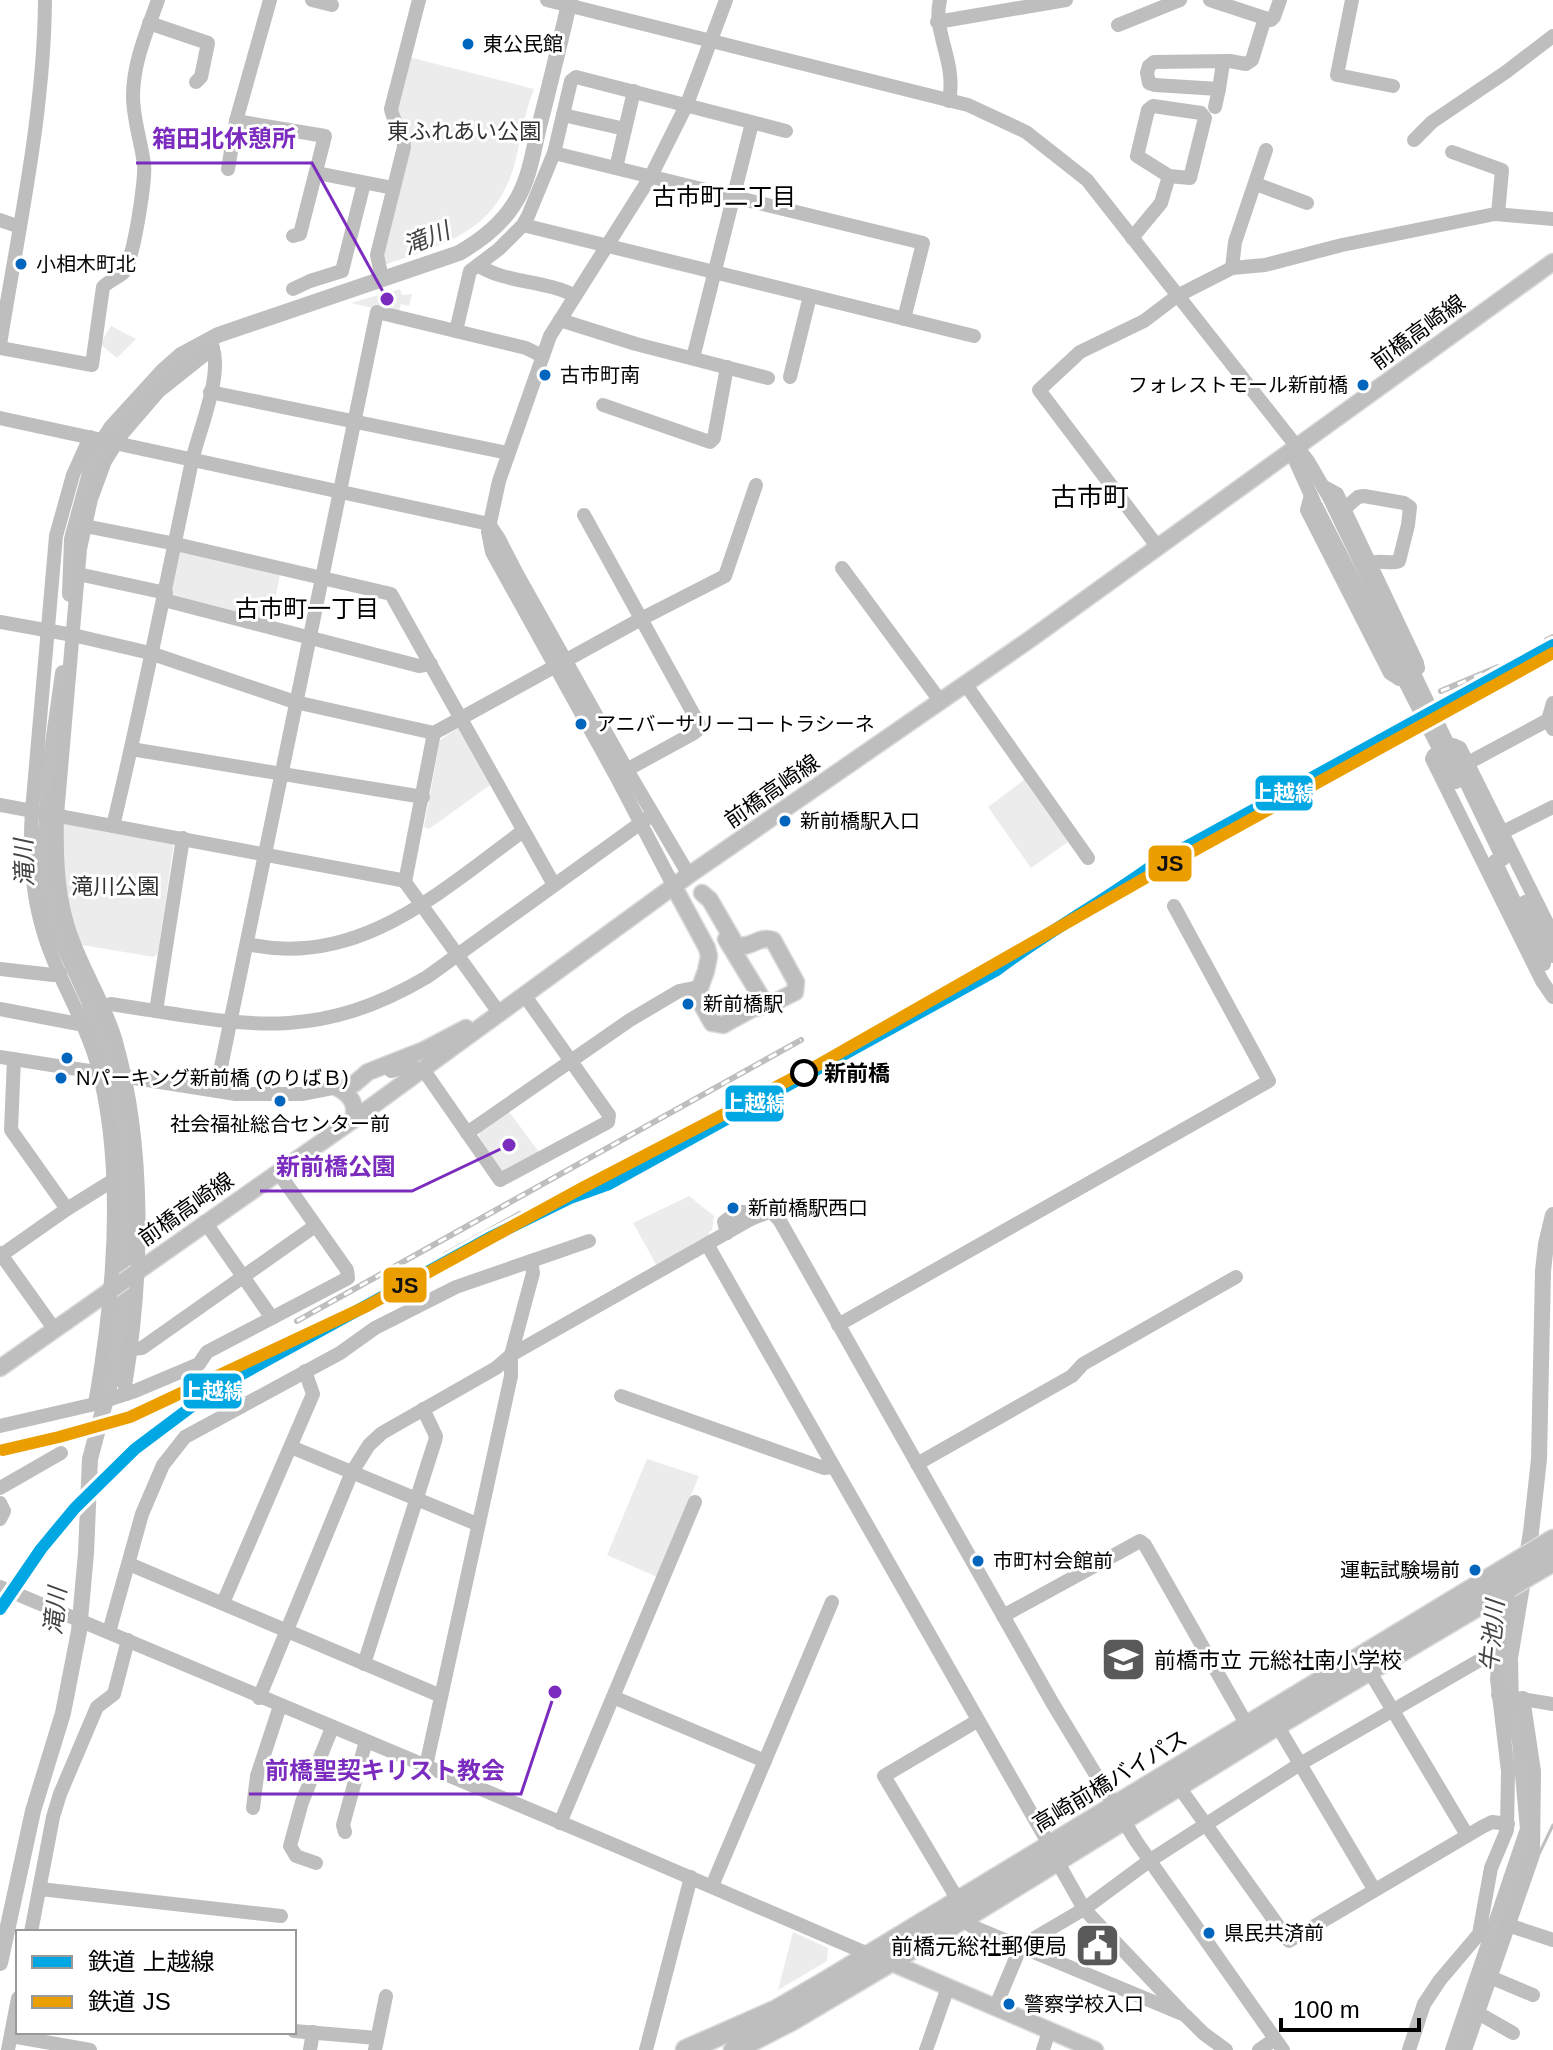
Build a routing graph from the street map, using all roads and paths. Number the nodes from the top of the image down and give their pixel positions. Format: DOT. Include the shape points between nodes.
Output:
graph roads {
  1 [pos="45,0"];
  2 [pos="158,0"];
  3 [pos="270,0"];
  4 [pos="312,0"];
  5 [pos="419,0"];
  6 [pos="726,0"];
  7 [pos="940,0"];
  8 [pos="1066,0"];
  9 [pos="1180,0"];
  10 [pos="1210,0"];
  11 [pos="1280,0"];
  12 [pos="1352,0"];
  13 [pos="551,1"];
  14 [pos="1050,1"];
  15 [pos="332,5"];
  16 [pos="1265,18"];
  17 [pos="937,22"];
  18 [pos="149,23"];
  19 [pos="1118,25"];
  20 [pos="1553,36"];
  21 [pos="711,43"];
  22 [pos="1223,63"];
  23 [pos="196,82"];
  24 [pos="1393,86"];
  25 [pos="1219,89"];
  26 [pos="634,91"];
  27 [pos="949,101"];
  28 [pos="687,104"];
  29 [pos="1215,107"];
  30 [pos="563,115"];
  31 [pos="236,121"];
  32 [pos="752,123"];
  33 [pos="625,129"];
  34 [pos="786,131"];
  35 [pos="1414,140"];
  36 [pos="1266,150"];
  37 [pos="1452,152"];
  38 [pos="554,153"];
  39 [pos="616,168"];
  40 [pos="228,169"];
  41 [pos="317,173"];
  42 [pos="651,176"];
  43 [pos="1169,176"];
  44 [pos="364,183"];
  45 [pos="1256,184"];
  46 [pos="393,188"];
  47 [pos="734,197"];
  48 [pos="1307,203"];
  49 [pos="1498,214"];
  50 [pos="1553,219"];
  51 [pos="0,220"];
  52 [pos="523,225"];
  53 [pos="20,227"];
  54 [pos="293,236"];
  55 [pos="1132,238"];
  56 [pos="609,245"];
  57 [pos="1553,262"];
  58 [pos="6,264"];
  59 [pos="478,265"];
  60 [pos="1232,268"];
  61 [pos="380,269"];
  62 [pos="715,273"];
  63 [pos="293,289"];
  64 [pos="575,296"];
  65 [pos="810,296"];
  66 [pos="1177,296"];
  67 [pos="904,319"];
  68 [pos="560,320"];
  69 [pos="456,331"];
  70 [pos="974,336"];
  71 [pos="0,347"];
  72 [pos="542,356"];
  73 [pos="693,358"];
  74 [pos="727,367"];
  75 [pos="790,377"];
  76 [pos="768,378"];
  77 [pos="210,392"];
  78 [pos="603,405"];
  79 [pos="0,418"];
  80 [pos="355,423"];
  81 [pos="92,438"];
  82 [pos="114,442"];
  83 [pos="1295,447"];
  84 [pos="508,453"];
  85 [pos="192,460"];
  86 [pos="756,485"];
  87 [pos="339,491"];
  88 [pos="1320,496"];
  89 [pos="1344,509"];
  90 [pos="584,515"];
  91 [pos="489,524"];
  92 [pos="85,526"];
  93 [pos="176,544"];
  94 [pos="1157,546"];
  95 [pos="1370,563"];
  96 [pos="842,568"];
  97 [pos="78,574"];
  98 [pos="323,578"];
  99 [pos="165,596"];
  100 [pos="641,619"];
  101 [pos="0,622"];
  102 [pos="49,630"];
  103 [pos="72,634"];
  104 [pos="310,638"];
  105 [pos="150,653"];
  106 [pos="561,663"];
  107 [pos="431,664"];
  108 [pos="966,685"];
  109 [pos="295,702"];
  110 [pos="941,702"];
  111 [pos="1553,703"];
  112 [pos="461,719"];
  113 [pos="1551,725"];
  114 [pos="434,733"];
  115 [pos="131,749"];
  116 [pos="1468,763"];
  117 [pos="622,773"];
  118 [pos="281,775"];
  119 [pos="423,797"];
  120 [pos="0,805"];
  121 [pos="1553,807"];
  122 [pos="32,811"];
  123 [pos="57,815"];
  124 [pos="648,818"];
  125 [pos="113,826"];
  126 [pos="523,831"];
  127 [pos="1503,832"];
  128 [pos="183,838"];
  129 [pos="263,853"];
  130 [pos="1088,858"];
  131 [pos="1499,860"];
  132 [pos="689,875"];
  133 [pos="405,882"];
  134 [pos="553,883"];
  135 [pos="674,887"];
  136 [pos="702,893"];
  137 [pos="422,905"];
  138 [pos="1174,906"];
  139 [pos="1548,911"];
  140 [pos="1553,935"];
  141 [pos="247,944"];
  142 [pos="456,954"];
  143 [pos="1553,956"];
  144 [pos="0,969"];
  145 [pos="60,973"];
  146 [pos="1553,982"];
  147 [pos="699,987"];
  148 [pos="525,996"];
  149 [pos="1553,997"];
  150 [pos="766,1005"];
  151 [pos="104,1006"];
  152 [pos="0,1009"];
  153 [pos="156,1011"];
  154 [pos="495,1018"];
  155 [pos="230,1023"];
  156 [pos="84,1025"];
  157 [pos="7,1058"];
  158 [pos="572,1060"];
  159 [pos="421,1071"];
  160 [pos="100,1072"];
  161 [pos="123,1075"];
  162 [pos="346,1086"];
  163 [pos="216,1091"];
  164 [pos="353,1120"];
  165 [pos="467,1133"];
  166 [pos="278,1172"];
  167 [pos="112,1181"];
  168 [pos="67,1209"];
  169 [pos="205,1222"];
  170 [pos="315,1226"];
  171 [pos="589,1241"];
  172 [pos="707,1244"];
  173 [pos="0,1255"];
  174 [pos="531,1261"];
  175 [pos="136,1271"];
  176 [pos="243,1277"];
  177 [pos="1236,1277"];
  178 [pos="113,1288"];
  179 [pos="272,1318"];
  180 [pos="838,1325"];
  181 [pos="55,1330"];
  182 [pos="131,1349"];
  183 [pos="511,1355"];
  184 [pos="0,1368"];
  185 [pos="305,1371"];
  186 [pos="122,1395"];
  187 [pos="621,1396"];
  188 [pos="97,1404"];
  189 [pos="423,1409"];
  190 [pos="0,1426"];
  191 [pos="291,1447"];
  192 [pos="61,1453"];
  193 [pos="917,1464"];
  194 [pos="833,1467"];
  195 [pos="352,1472"];
  196 [pos="0,1488"];
  197 [pos="417,1500"];
  198 [pos="695,1502"];
  199 [pos="0,1503"];
  200 [pos="0,1519"];
  201 [pos="477,1524"];
  202 [pos="129,1564"];
  203 [pos="1530,1565"];
  204 [pos="0,1587"];
  205 [pos="832,1602"];
  206 [pos="223,1603"];
  207 [pos="1003,1616"];
  208 [pos="286,1631"];
  209 [pos="109,1632"];
  210 [pos="128,1640"];
  211 [pos="1499,1649"];
  212 [pos="364,1664"];
  213 [pos="1370,1672"];
  214 [pos="1499,1695"];
  215 [pos="441,1696"];
  216 [pos="613,1697"];
  217 [pos="259,1698"];
  218 [pos="1522,1698"];
  219 [pos="1553,1704"];
  220 [pos="280,1706"];
  221 [pos="1393,1710"];
  222 [pos="977,1721"];
  223 [pos="1247,1725"];
  224 [pos="1277,1725"];
  225 [pos="332,1728"];
  226 [pos="366,1741"];
  227 [pos="765,1761"];
  228 [pos="1300,1764"];
  229 [pos="426,1766"];
  230 [pos="1179,1787"];
  231 [pos="253,1808"];
  232 [pos="1119,1812"];
  233 [pos="560,1823"];
  234 [pos="1508,1824"];
  235 [pos="1205,1825"];
  236 [pos="345,1832"];
  237 [pos="1467,1835"];
  238 [pos="1053,1854"];
  239 [pos="1149,1861"];
  240 [pos="316,1863"];
  241 [pos="691,1877"];
  242 [pos="712,1886"];
  243 [pos="40,1889"];
  244 [pos="1374,1889"];
  245 [pos="961,1909"];
  246 [pos="1084,1909"];
  247 [pos="281,1916"];
  248 [pos="1508,1925"];
  249 [pos="31,1930"];
  250 [pos="1553,1940"];
  251 [pos="1021,1946"];
  252 [pos="868,1954"];
  253 [pos="891,1961"];
  254 [pos="1490,1977"];
  255 [pos="948,1987"];
  256 [pos="1533,1995"];
  257 [pos="386,1996"];
  258 [pos="995,2008"];
  259 [pos="16,2009"];
  260 [pos="1478,2013"];
  261 [pos="1185,2015"];
  262 [pos="296,2031"];
  263 [pos="1049,2031"];
  264 [pos="313,2032"];
  265 [pos="1513,2033"];
  266 [pos="10,2043"];
  267 [pos="376,2044"];
  268 [pos="731,2044"];
  269 [pos="1279,2044"];
  270 [pos="90,2050"];
  271 [pos="310,2050"];
  272 [pos="646,2050"];
  273 [pos="686,2050"];
  274 [pos="926,2050"];
  275 [pos="1043,2050"];
  276 [pos="1095,2050"];
  277 [pos="1226,2050"];
  278 [pos="1259,2050"];
  279 [pos="1409,2050"];
  280 [pos="1465,2050"];
  1 -- 53 [label="street" via="40,111"];
  2 -- 18 [label="street"];
  3 -- 31 [label="street"];
  4 -- 15 [label="street"];
  5 -- 46 [label="street" via="391,109 404,142"];
  6 -- 21 [label="street"];
  7 -- 17 [label="street"];
  8 -- 14 [label="street"];
  9 -- 19 [label="street"];
  10 -- 16 [label="street"];
  11 -- 16 [label="street" via="1274,17"];
  12 -- 24 [label="street" via="1337,75"];
  13 -- 21 [label="street"];
  14 -- 17 [label="street"];
  16 -- 22 [label="street" via="1252,60"];
  17 -- 27 [label="street" via="952,78"];
  18 -- 23 [label="street" via="208,43"];
  18 -- 71 [label="street" via="133,98 144,182 129,262 125,272 103,287 92,365"];
  20 -- 35 [label="street"];
  21 -- 27 [label="street"];
  21 -- 28 [label="street"];
  22 -- 25 [label="street"];
  22 -- 25 [label="street" via="1154,62 1147,73 1155,85"];
  25 -- 29 [label="street"];
  26 -- 28 [label="street"];
  26 -- 30 [label="street" via="576,77"];
  26 -- 33 [label="street"];
  27 -- 55 [label="street" via="985,112 1040,141 1087,180"];
  28 -- 32 [label="street"];
  28 -- 42 [label="street"];
  30 -- 33 [label="street"];
  30 -- 38 [label="street"];
  31 -- 40 [label="street"];
  31 -- 41 [label="street" via="325,136"];
  32 -- 34 [label="street"];
  32 -- 47 [label="street"];
  33 -- 39 [label="street"];
  36 -- 45 [label="street"];
  37 -- 49 [label="street" via="1502,170"];
  38 -- 39 [label="street"];
  38 -- 52 [label="street"];
  39 -- 42 [label="street"];
  41 -- 44 [label="street"];
  41 -- 54 [label="street" via="300,234"];
  42 -- 47 [label="street"];
  42 -- 56 [label="street"];
  43 -- 43 [label="street" via="1137,156 1153,106 1205,118 1190,178"];
  43 -- 55 [label="street" via="1161,203"];
  44 -- 46 [label="street"];
  44 -- 63 [label="street" via="342,271"];
  45 -- 48 [label="street"];
  45 -- 60 [label="street" via="1235,242"];
  46 -- 61 [label="street" via="377,255"];
  47 -- 62 [label="street"];
  47 -- 67 [label="street" via="923,243"];
  49 -- 50 [label="street"];
  49 -- 60 [label="street"];
  51 -- 53 [label="street"];
  52 -- 56 [label="street"];
  52 -- 59 [label="street"];
  53 -- 58 [label="street"];
  55 -- 66 [label="street"];
  56 -- 62 [label="street"];
  56 -- 64 [label="street"];
  57 -- 83 [label="main road, 前橋高崎線"];
  58 -- 71 [label="street"];
  59 -- 64 [label="street"];
  59 -- 69 [label="street" via="470,271"];
  60 -- 66 [label="street"];
  62 -- 65 [label="street"];
  62 -- 73 [label="street"];
  64 -- 68 [label="street"];
  65 -- 67 [label="street"];
  65 -- 75 [label="street"];
  66 -- 83 [label="street"];
  66 -- 94 [label="street" via="1144,321 1080,352 1039,390"];
  67 -- 70 [label="street"];
  68 -- 72 [label="street"];
  68 -- 73 [label="street"];
  69 -- 72 [label="street"];
  69 -- 80 [label="street" via="377,312"];
  72 -- 84 [label="street"];
  73 -- 74 [label="street"];
  74 -- 76 [label="street"];
  74 -- 78 [label="street" via="710,442"];
  77 -- 80 [label="street"];
  77 -- 82 [label="street" via="213,348 159,391"];
  77 -- 85 [label="street"];
  79 -- 81 [label="street"];
  80 -- 84 [label="street"];
  80 -- 87 [label="street"];
  81 -- 82 [label="street"];
  81 -- 102 [label="street" via="73,475 59,524"];
  82 -- 85 [label="street"];
  82 -- 92 [label="street"];
  83 -- 88 [label="street" via="1308,461"];
  83 -- 94 [label="main road, 前橋高崎線"];
  84 -- 91 [label="street"];
  85 -- 87 [label="street"];
  85 -- 93 [label="street"];
  86 -- 100 [label="street" via="725,576"];
  87 -- 91 [label="street"];
  87 -- 98 [label="street"];
  88 -- 89 [label="street" via="1334,491"];
  88 -- 95 [label="street" via="1307,510 1390,673 1399,679 1415,671 1417,663"];
  88 -- 131 [label="street, bridge"];
  89 -- 95 [label="street"];
  89 -- 95 [label="street" via="1364,496 1410,507 1399,561"];
  90 -- 100 [label="street"];
  91 -- 106 [label="street" via="492,552"];
  92 -- 93 [label="street"];
  92 -- 97 [label="street"];
  93 -- 98 [label="street"];
  93 -- 99 [label="street"];
  94 -- 108 [label="main road, 前橋高崎線"];
  96 -- 110 [label="street"];
  97 -- 99 [label="street"];
  97 -- 103 [label="street"];
  98 -- 104 [label="street"];
  98 -- 107 [label="street" via="391,594"];
  99 -- 104 [label="street"];
  99 -- 105 [label="street"];
  100 -- 106 [label="street"];
  100 -- 117 [label="street" via="699,729"];
  101 -- 102 [label="street"];
  102 -- 103 [label="street"];
  102 -- 122 [label="street"];
  103 -- 105 [label="street"];
  103 -- 123 [label="street"];
  104 -- 107 [label="street" via="419,666"];
  104 -- 109 [label="street"];
  105 -- 109 [label="street"];
  105 -- 115 [label="street"];
  106 -- 112 [label="street"];
  106 -- 117 [label="street"];
  107 -- 112 [label="street"];
  108 -- 110 [label="main road, 前橋高崎線"];
  108 -- 130 [label="street"];
  109 -- 114 [label="street"];
  109 -- 118 [label="street"];
  110 -- 132 [label="main road, 前橋高崎線"];
  111 -- 113 [label="street"];
  112 -- 114 [label="street"];
  112 -- 126 [label="street"];
  113 -- 116 [label="street"];
  114 -- 119 [label="street"];
  115 -- 118 [label="street"];
  115 -- 125 [label="street"];
  116 -- 127 [label="street"];
  116 -- 149 [label="street" via="1456,745 1432,757"];
  117 -- 124 [label="street"];
  118 -- 119 [label="street"];
  118 -- 129 [label="street"];
  119 -- 133 [label="street"];
  120 -- 122 [label="street"];
  121 -- 127 [label="street"];
  122 -- 123 [label="street"];
  122 -- 145 [label="street" via="36,899"];
  123 -- 125 [label="street"];
  123 -- 151 [label="street" via="64,910"];
  124 -- 132 [label="street"];
  124 -- 134 [label="street"];
  124 -- 135 [label="street"];
  125 -- 128 [label="street"];
  126 -- 134 [label="street"];
  126 -- 137 [label="street"];
  127 -- 139 [label="street"];
  128 -- 129 [label="street"];
  128 -- 153 [label="street"];
  129 -- 133 [label="street"];
  129 -- 141 [label="street"];
  131 -- 143 [label="street"];
  131 -- 146 [label="street"];
  132 -- 135 [label="main road, 前橋高崎線"];
  132 -- 136 [label="main road"];
  133 -- 137 [label="street"];
  134 -- 142 [label="street"];
  135 -- 147 [label="main road" via="707,948 708,964"];
  135 -- 148 [label="main road, 前橋高崎線"];
  136 -- 150 [label="main road"];
  136 -- 150 [label="main road" via="736,945 746,947 764,938 775,943 797,986 792,994"];
  137 -- 141 [label="street" via="379,929 334,943 288,948"];
  137 -- 142 [label="street"];
  138 -- 180 [label="street" via="1269,1081"];
  139 -- 140 [label="street"];
  141 -- 155 [label="street"];
  142 -- 154 [label="street"];
  142 -- 155 [label="street" via="398,994 353,1012 310,1022"];
  144 -- 145 [label="street"];
  145 -- 156 [label="street"];
  147 -- 150 [label="main road" via="698,1001 717,1026"];
  147 -- 158 [label="street" via="679,991"];
  148 -- 154 [label="main road, 前橋高崎線"];
  148 -- 158 [label="street"];
  151 -- 153 [label="street"];
  151 -- 161 [label="street"];
  152 -- 156 [label="street"];
  153 -- 155 [label="street"];
  154 -- 159 [label="main road, 前橋高崎線"];
  154 -- 162 [label="main road" via="472,1024"];
  155 -- 163 [label="street"];
  156 -- 160 [label="street"];
  157 -- 160 [label="street"];
  157 -- 168 [label="street" via="11,1130"];
  158 -- 165 [label="street"];
  158 -- 165 [label="street" via="609,1115 608,1122 500,1180"];
  159 -- 162 [label="street" via="405,1066"];
  159 -- 164 [label="main road, 前橋高崎線"];
  159 -- 165 [label="street"];
  160 -- 161 [label="street"];
  160 -- 167 [label="street"];
  161 -- 163 [label="street"];
  161 -- 175 [label="street" via="137,1185"];
  162 -- 163 [label="street" via="282,1095"];
  162 -- 164 [label="main road" via="355,1107"];
  164 -- 166 [label="main road, 前橋高崎線"];
  166 -- 169 [label="main road, 前橋高崎線"];
  166 -- 170 [label="street"];
  167 -- 168 [label="street"];
  167 -- 178 [label="street"];
  168 -- 173 [label="street"];
  169 -- 175 [label="main road, 前橋高崎線"];
  169 -- 176 [label="street"];
  170 -- 176 [label="street"];
  170 -- 179 [label="street" via="350,1277"];
  171 -- 174 [label="street"];
  172 -- 180 [label="street" via="768,1210 775,1213"];
  172 -- 183 [label="street"];
  172 -- 194 [label="street"];
  173 -- 181 [label="street"];
  174 -- 183 [label="street" via="533,1273"];
  174 -- 185 [label="street" via="456,1287"];
  175 -- 178 [label="main road, 前橋高崎線"];
  175 -- 182 [label="street"];
  176 -- 179 [label="street"];
  176 -- 182 [label="street" via="142,1348"];
  177 -- 193 [label="street"];
  178 -- 181 [label="main road"];
  178 -- 188 [label="street"];
  179 -- 186 [label="street" via="207,1352 199,1364"];
  180 -- 193 [label="street"];
  181 -- 184 [label="main road"];
  182 -- 186 [label="street"];
  183 -- 189 [label="street"];
  183 -- 201 [label="street" via="511,1376"];
  185 -- 191 [label="street" via="313,1394"];
  185 -- 202 [label="street" via="179,1444 154,1485"];
  186 -- 188 [label="street"];
  187 -- 194 [label="street"];
  188 -- 190 [label="street"];
  189 -- 195 [label="street" via="376,1436"];
  189 -- 197 [label="street" via="436,1436"];
  191 -- 195 [label="street"];
  191 -- 206 [label="street"];
  192 -- 196 [label="street"];
  193 -- 207 [label="street"];
  194 -- 222 [label="street"];
  195 -- 197 [label="street"];
  195 -- 208 [label="street"];
  197 -- 201 [label="street"];
  197 -- 212 [label="street"];
  198 -- 216 [label="street"];
  199 -- 200 [label="street"];
  201 -- 215 [label="street"];
  202 -- 206 [label="street"];
  202 -- 209 [label="street"];
  203 -- 211 [label="street"];
  203 -- 213 [label="highway, 高崎前橋バイパス"];
  203 -- 223 [label="highway, 高崎前橋バイパス"];
  204 -- 209 [label="street"];
  205 -- 227 [label="street"];
  206 -- 208 [label="street"];
  207 -- 223 [label="street" via="1140,1541"];
  207 -- 232 [label="street"];
  208 -- 212 [label="street"];
  208 -- 217 [label="street"];
  209 -- 210 [label="street"];
  210 -- 217 [label="street"];
  210 -- 243 [label="street" via="114,1694 97,1707 60,1794"];
  211 -- 214 [label="street"];
  211 -- 221 [label="street"];
  212 -- 215 [label="street"];
  213 -- 221 [label="street"];
  213 -- 224 [label="highway, 高崎前橋バイパス"];
  214 -- 218 [label="street"];
  214 -- 234 [label="street"];
  215 -- 229 [label="street"];
  216 -- 227 [label="street"];
  216 -- 233 [label="street"];
  217 -- 220 [label="street"];
  218 -- 219 [label="street"];
  218 -- 248 [label="street" via="1534,1771 1534,1844"];
  220 -- 225 [label="street"];
  220 -- 231 [label="street" via="257,1776"];
  221 -- 228 [label="street"];
  221 -- 237 [label="street"];
  222 -- 238 [label="street"];
  222 -- 245 [label="street" via="884,1776"];
  223 -- 232 [label="highway, 高崎前橋バイパス"];
  224 -- 228 [label="street"];
  224 -- 230 [label="highway, 高崎前橋バイパス"];
  225 -- 226 [label="street"];
  225 -- 240 [label="street" via="290,1846 296,1856"];
  226 -- 229 [label="street"];
  226 -- 236 [label="street"];
  227 -- 242 [label="street"];
  228 -- 235 [label="street"];
  228 -- 244 [label="street"];
  229 -- 233 [label="street"];
  230 -- 232 [label="highway, 高崎前橋バイパス"];
  230 -- 235 [label="street"];
  232 -- 238 [label="highway, 高崎前橋バイパス"];
  232 -- 239 [label="street"];
  233 -- 241 [label="street"];
  234 -- 237 [label="street" via="1492,1822"];
  234 -- 279 [label="street" via="1488,1878 1479,1934 1424,2004"];
  235 -- 239 [label="street"];
  235 -- 244 [label="street" via="1289,1941"];
  237 -- 244 [label="street"];
  238 -- 245 [label="highway, 高崎前橋バイパス"];
  238 -- 246 [label="street"];
  239 -- 246 [label="street"];
  239 -- 269 [label="street"];
  241 -- 242 [label="street"];
  241 -- 272 [label="street"];
  242 -- 252 [label="street"];
  243 -- 247 [label="street"];
  243 -- 249 [label="street"];
  245 -- 251 [label="street" via="971,1926"];
  245 -- 252 [label="highway, 高崎前橋バイパス"];
  245 -- 253 [label="highway, 高崎前橋バイパス"];
  246 -- 251 [label="street"];
  246 -- 261 [label="street"];
  248 -- 250 [label="street"];
  248 -- 254 [label="street"];
  251 -- 258 [label="street"];
  251 -- 261 [label="street"];
  252 -- 253 [label="main road"];
  252 -- 268 [label="highway, 高崎前橋バイパス"];
  253 -- 255 [label="main road"];
  253 -- 268 [label="highway, 高崎前橋バイパス" via="792,2020"];
  254 -- 256 [label="street"];
  254 -- 260 [label="street"];
  255 -- 258 [label="main road"];
  255 -- 274 [label="street"];
  257 -- 267 [label="street"];
  258 -- 263 [label="main road"];
  259 -- 266 [label="street"];
  260 -- 265 [label="street"];
  260 -- 280 [label="street"];
  261 -- 277 [label="street"];
  262 -- 264 [label="street"];
  263 -- 275 [label="street"];
  263 -- 276 [label="main road"];
  264 -- 267 [label="street"];
  264 -- 271 [label="street"];
  266 -- 270 [label="street"];
  268 -- 273 [label="highway, 高崎前橋バイパス"];
  269 -- 278 [label="street"];
}
